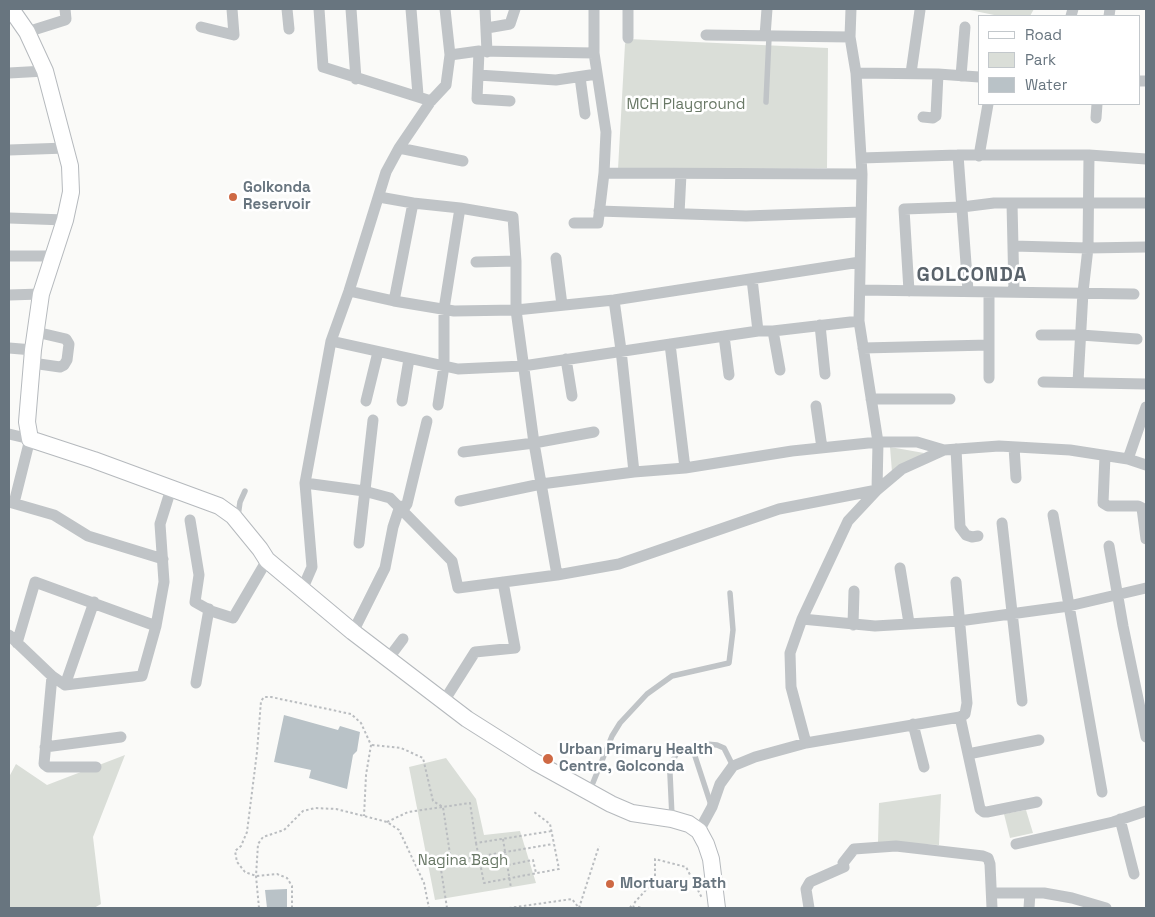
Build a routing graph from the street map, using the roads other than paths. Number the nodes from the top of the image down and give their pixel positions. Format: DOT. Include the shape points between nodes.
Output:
graph roads {
  1 [pos="11,9"];
  2 [pos="65,9"];
  3 [pos="232,9"];
  4 [pos="287,9"];
  5 [pos="319,9"];
  6 [pos="351,9"];
  7 [pos="411,9"];
  8 [pos="445,9"];
  9 [pos="485,9"];
  10 [pos="515,9"];
  11 [pos="594,9"];
  12 [pos="628,9"];
  13 [pos="767,9"];
  14 [pos="851,9"];
  15 [pos="920,10"];
  16 [pos="201,27"];
  17 [pos="966,27"];
  18 [pos="487,28"];
  19 [pos="289,30"];
  20 [pos="27,32"];
  21 [pos="706,35"];
  22 [pos="767,36"];
  23 [pos="850,37"];
  24 [pos="628,38"];
  25 [pos="483,51"];
  26 [pos="594,53"];
  27 [pos="450,55"];
  28 [pos="45,71"];
  29 [pos="9,73"];
  30 [pos="856,73"];
  31 [pos="911,73"];
  32 [pos="598,74"];
  33 [pos="938,74"];
  34 [pos="478,75"];
  35 [pos="961,76"];
  36 [pos="580,77"];
  37 [pos="978,77"];
  38 [pos="356,79"];
  39 [pos="418,95"];
  40 [pos="432,101"];
  41 [pos="510,101"];
  42 [pos="766,102"];
  43 [pos="988,105"];
  44 [pos="1097,105"];
  45 [pos="585,114"];
  46 [pos="923,117"];
  47 [pos="1096,118"];
  48 [pos="66,148"];
  49 [pos="399,148"];
  50 [pos="9,150"];
  51 [pos="958,155"];
  52 [pos="1090,155"];
  53 [pos="979,156"];
  54 [pos="861,158"];
  55 [pos="1146,159"];
  56 [pos="464,161"];
  57 [pos="604,173"];
  58 [pos="682,174"];
  59 [pos="862,174"];
  60 [pos="379,197"];
  61 [pos="1012,203"];
  62 [pos="1088,203"];
  63 [pos="413,204"];
  64 [pos="1146,204"];
  65 [pos="962,207"];
  66 [pos="460,208"];
  67 [pos="599,211"];
  68 [pos="861,212"];
  69 [pos="679,214"];
  70 [pos="9,218"];
  71 [pos="65,220"];
  72 [pos="574,223"];
  73 [pos="1013,246"];
  74 [pos="1146,246"];
  75 [pos="1088,248"];
  76 [pos="9,256"];
  77 [pos="52,256"];
  78 [pos="556,258"];
  79 [pos="516,261"];
  80 [pos="476,262"];
  81 [pos="860,262"];
  82 [pos="752,279"];
  83 [pos="860,290"];
  84 [pos="349,291"];
  85 [pos="909,291"];
  86 [pos="968,291"];
  87 [pos="989,292"];
  88 [pos="1014,292"];
  89 [pos="1083,292"];
  90 [pos="41,294"];
  91 [pos="1134,294"];
  92 [pos="9,295"];
  93 [pos="614,300"];
  94 [pos="394,301"];
  95 [pos="562,305"];
  96 [pos="444,308"];
  97 [pos="516,310"];
  98 [pos="859,321"];
  99 [pos="820,325"];
  100 [pos="758,331"];
  101 [pos="36,332"];
  102 [pos="774,332"];
  103 [pos="1041,335"];
  104 [pos="1081,335"];
  105 [pos="724,336"];
  106 [pos="1137,339"];
  107 [pos="331,341"];
  108 [pos="670,344"];
  109 [pos="989,345"];
  110 [pos="9,348"];
  111 [pos="864,348"];
  112 [pos="621,350"];
  113 [pos="378,352"];
  114 [pos="33,356"];
  115 [pos="410,358"];
  116 [pos="566,359"];
  117 [pos="444,366"];
  118 [pos="523,366"];
  119 [pos="780,370"];
  120 [pos="825,374"];
  121 [pos="729,375"];
  122 [pos="989,378"];
  123 [pos="1043,382"];
  124 [pos="1078,382"];
  125 [pos="1146,384"];
  126 [pos="572,396"];
  127 [pos="871,399"];
  128 [pos="950,399"];
  129 [pos="402,400"];
  130 [pos="366,401"];
  131 [pos="438,405"];
  132 [pos="816,406"];
  133 [pos="1146,407"];
  134 [pos="373,420"];
  135 [pos="427,421"];
  136 [pos="594,432"];
  137 [pos="9,434"];
  138 [pos="30,439"];
  139 [pos="878,442"];
  140 [pos="534,443"];
  141 [pos="1014,447"];
  142 [pos="822,448"];
  143 [pos="950,449"];
  144 [pos="463,452"];
  145 [pos="1105,456"];
  146 [pos="1128,459"];
  147 [pos="1146,465"];
  148 [pos="685,468"];
  149 [pos="634,472"];
  150 [pos="1016,478"];
  151 [pos="305,483"];
  152 [pos="541,484"];
  153 [pos="171,489"];
  154 [pos="877,490"];
  155 [pos="245,491"];
  156 [pos="364,491"];
  157 [pos="460,501"];
  158 [pos="11,503"];
  159 [pos="401,508"];
  160 [pos="1053,515"];
  161 [pos="190,520"];
  162 [pos="237,521"];
  163 [pos="1002,523"];
  164 [pos="978,536"];
  165 [pos="1146,540"];
  166 [pos="359,543"];
  167 [pos="1109,546"];
  168 [pos="163,559"];
  169 [pos="267,560"];
  170 [pos="900,568"];
  171 [pos="557,575"];
  172 [pos="503,582"];
  173 [pos="956,582"];
  174 [pos="1146,588"];
  175 [pos="302,590"];
  176 [pos="854,591"];
  177 [pos="730,593"];
  178 [pos="1118,594"];
  179 [pos="94,602"];
  180 [pos="1069,606"];
  181 [pos="209,610"];
  182 [pos="1014,613"];
  183 [pos="802,619"];
  184 [pos="959,621"];
  185 [pos="909,623"];
  186 [pos="853,625"];
  187 [pos="156,626"];
  188 [pos="352,632"];
  189 [pos="13,639"];
  190 [pos="403,639"];
  191 [pos="388,659"];
  192 [pos="52,676"];
  193 [pos="196,683"];
  194 [pos="66,685"];
  195 [pos="444,701"];
  196 [pos="1022,701"];
  197 [pos="960,717"];
  198 [pos="913,724"];
  199 [pos="1146,732"];
  200 [pos="122,737"];
  201 [pos="1039,740"];
  202 [pos="806,743"];
  203 [pos="692,746"];
  204 [pos="45,747"];
  205 [pos="968,754"];
  206 [pos="734,766"];
  207 [pos="96,767"];
  208 [pos="924,767"];
  209 [pos="1102,792"];
  210 [pos="589,793"];
  211 [pos="1037,802"];
  212 [pos="712,807"];
  213 [pos="1146,811"];
  214 [pos="672,819"];
  215 [pos="1120,819"];
  216 [pos="699,831"];
  217 [pos="1016,844"];
  218 [pos="1134,874"];
  219 [pos="992,893"];
  220 [pos="1030,893"];
  221 [pos="709,906"];
  222 [pos="808,908"];
  223 [pos="992,908"];
  224 [pos="1028,908"];
  225 [pos="1104,908"];
  1 -- 20 [label="street"];
  2 -- 20 [label="street" via="66,19"];
  3 -- 16 [label="street" via="234,36"];
  4 -- 19 [label="street"];
  5 -- 38 [label="street" via="323,67"];
  6 -- 38 [label="street"];
  7 -- 39 [label="street"];
  8 -- 27 [label="street"];
  9 -- 18 [label="street"];
  10 -- 18 [label="street" via="510,24"];
  11 -- 26 [label="street"];
  12 -- 24 [label="street"];
  13 -- 22 [label="street"];
  14 -- 23 [label="street"];
  15 -- 31 [label="street"];
  17 -- 35 [label="street"];
  18 -- 25 [label="street"];
  20 -- 28 [label="street"];
  21 -- 22 [label="street"];
  22 -- 23 [label="street"];
  22 -- 42 [label="lane"];
  23 -- 30 [label="street"];
  25 -- 26 [label="street"];
  25 -- 27 [label="street"];
  25 -- 34 [label="street"];
  26 -- 32 [label="street"];
  27 -- 40 [label="street" via="446,85"];
  28 -- 29 [label="street"];
  28 -- 48 [label="street"];
  30 -- 31 [label="street"];
  30 -- 54 [label="street"];
  31 -- 33 [label="street"];
  32 -- 36 [label="street"];
  32 -- 57 [label="street" via="606,132"];
  33 -- 35 [label="street"];
  33 -- 46 [label="street" via="936,116"];
  34 -- 36 [label="street" via="556,80"];
  34 -- 41 [label="street" via="477,99"];
  35 -- 37 [label="street"];
  36 -- 45 [label="street"];
  38 -- 39 [label="street"];
  39 -- 40 [label="street"];
  40 -- 49 [label="street"];
  43 -- 53 [label="street"];
  44 -- 47 [label="street"];
  48 -- 50 [label="street"];
  48 -- 71 [label="street" via="71,192"];
  49 -- 56 [label="street"];
  49 -- 60 [label="street" via="386,172"];
  51 -- 53 [label="street"];
  51 -- 54 [label="street"];
  51 -- 65 [label="street"];
  52 -- 53 [label="street"];
  52 -- 55 [label="street"];
  52 -- 62 [label="street"];
  54 -- 59 [label="street"];
  57 -- 58 [label="street"];
  57 -- 67 [label="street"];
  58 -- 59 [label="street"];
  58 -- 69 [label="street"];
  59 -- 68 [label="street"];
  60 -- 63 [label="street"];
  60 -- 84 [label="street"];
  61 -- 62 [label="street"];
  61 -- 65 [label="street"];
  61 -- 73 [label="street"];
  62 -- 64 [label="street"];
  62 -- 75 [label="street"];
  63 -- 66 [label="street"];
  63 -- 94 [label="street"];
  65 -- 85 [label="street" via="904,209"];
  65 -- 86 [label="street"];
  66 -- 79 [label="street" via="513,217"];
  66 -- 96 [label="street"];
  67 -- 69 [label="street"];
  67 -- 72 [label="street" via="598,223"];
  68 -- 69 [label="street" via="746,216"];
  68 -- 81 [label="street"];
  70 -- 71 [label="street"];
  71 -- 77 [label="street"];
  73 -- 75 [label="street"];
  73 -- 88 [label="street"];
  74 -- 75 [label="street"];
  75 -- 89 [label="street"];
  76 -- 77 [label="street"];
  77 -- 90 [label="street"];
  78 -- 95 [label="street"];
  79 -- 80 [label="street"];
  79 -- 97 [label="street"];
  81 -- 82 [label="street"];
  81 -- 83 [label="street"];
  82 -- 93 [label="street"];
  82 -- 100 [label="street"];
  83 -- 85 [label="street"];
  83 -- 98 [label="street"];
  84 -- 94 [label="street"];
  84 -- 107 [label="street"];
  85 -- 86 [label="street"];
  86 -- 87 [label="street"];
  87 -- 88 [label="street"];
  87 -- 109 [label="street"];
  88 -- 89 [label="street"];
  89 -- 91 [label="street"];
  89 -- 104 [label="street"];
  90 -- 92 [label="street"];
  90 -- 101 [label="street"];
  93 -- 95 [label="street"];
  93 -- 112 [label="street"];
  94 -- 96 [label="street"];
  95 -- 97 [label="street"];
  96 -- 97 [label="street" via="454,311"];
  96 -- 117 [label="street"];
  97 -- 118 [label="street"];
  98 -- 99 [label="street"];
  98 -- 111 [label="street"];
  99 -- 102 [label="street"];
  99 -- 120 [label="street"];
  100 -- 102 [label="street"];
  100 -- 105 [label="street"];
  101 -- 114 [label="street"];
  101 -- 114 [label="street" via="66,339 69,344 67,360 60,367"];
  102 -- 119 [label="street"];
  103 -- 104 [label="street"];
  104 -- 106 [label="street"];
  104 -- 124 [label="street"];
  105 -- 108 [label="street"];
  105 -- 121 [label="street"];
  107 -- 113 [label="street"];
  107 -- 151 [label="street"];
  108 -- 112 [label="street"];
  108 -- 148 [label="street"];
  109 -- 111 [label="street"];
  109 -- 122 [label="street"];
  110 -- 114 [label="street"];
  111 -- 127 [label="street"];
  112 -- 116 [label="street"];
  112 -- 149 [label="street"];
  113 -- 115 [label="street"];
  113 -- 130 [label="street"];
  114 -- 138 [label="street" via="26,422"];
  115 -- 117 [label="street"];
  115 -- 129 [label="street"];
  116 -- 118 [label="street"];
  116 -- 126 [label="street"];
  117 -- 118 [label="street" via="458,369"];
  117 -- 131 [label="street"];
  118 -- 140 [label="street"];
  123 -- 124 [label="street"];
  124 -- 125 [label="street"];
  127 -- 128 [label="street"];
  127 -- 139 [label="street"];
  132 -- 142 [label="street"];
  133 -- 146 [label="street"];
  134 -- 156 [label="street"];
  135 -- 159 [label="street" via="407,504"];
  136 -- 140 [label="street"];
  137 -- 138 [label="street"];
  138 -- 153 [label="street"];
  138 -- 158 [label="street"];
  139 -- 142 [label="street"];
  139 -- 143 [label="street" via="917,442"];
  139 -- 154 [label="street"];
  140 -- 144 [label="street"];
  140 -- 152 [label="street"];
  141 -- 143 [label="street"];
  141 -- 145 [label="street" via="1070,450"];
  141 -- 150 [label="street"];
  142 -- 148 [label="street"];
  143 -- 154 [label="street" via="902,469"];
  143 -- 164 [label="street" via="960,527 966,535"];
  145 -- 146 [label="street"];
  145 -- 165 [label="street" via="1103,502 1108,506 1142,508"];
  146 -- 147 [label="street"];
  148 -- 149 [label="street"];
  149 -- 152 [label="street"];
  151 -- 156 [label="street"];
  151 -- 175 [label="street" via="312,567"];
  152 -- 157 [label="street"];
  152 -- 171 [label="street"];
  153 -- 162 [label="street" via="219,506"];
  153 -- 168 [label="street" via="160,524"];
  154 -- 171 [label="street" via="778,509 619,564"];
  154 -- 183 [label="street" via="848,521"];
  155 -- 162 [label="lane"];
  156 -- 159 [label="street" via="390,498"];
  156 -- 166 [label="street"];
  158 -- 168 [label="street" via="54,515 88,536"];
  159 -- 172 [label="street" via="452,561 458,588"];
  159 -- 188 [label="street" via="393,527 385,568"];
  160 -- 180 [label="street"];
  161 -- 181 [label="street" via="199,575 195,602"];
  162 -- 169 [label="street"];
  163 -- 182 [label="street"];
  167 -- 178 [label="street"];
  168 -- 187 [label="street" via="164,582"];
  169 -- 175 [label="street"];
  169 -- 181 [label="street" via="233,618"];
  170 -- 185 [label="street"];
  171 -- 172 [label="street"];
  172 -- 195 [label="street" via="515,648 475,652"];
  173 -- 184 [label="street"];
  174 -- 178 [label="street"];
  175 -- 188 [label="street"];
  176 -- 186 [label="street"];
  177 -- 210 [label="lane" via="733,630 728,663 672,676 647,694 612,736"];
  178 -- 180 [label="street"];
  178 -- 199 [label="street"];
  179 -- 187 [label="street"];
  179 -- 189 [label="street" via="36,582"];
  179 -- 194 [label="street"];
  180 -- 182 [label="street"];
  180 -- 209 [label="street"];
  181 -- 193 [label="street"];
  182 -- 184 [label="street"];
  182 -- 196 [label="street"];
  183 -- 186 [label="street"];
  183 -- 202 [label="street" via="790,654 791,688"];
  184 -- 185 [label="street"];
  184 -- 197 [label="street" via="968,708"];
  185 -- 186 [label="street"];
  187 -- 194 [label="street" via="142,676"];
  188 -- 191 [label="street"];
  189 -- 192 [label="street"];
  190 -- 191 [label="street"];
  191 -- 195 [label="street"];
  192 -- 194 [label="street"];
  192 -- 204 [label="street"];
  195 -- 210 [label="street" via="467,719"];
  197 -- 198 [label="street"];
  197 -- 205 [label="street"];
  198 -- 202 [label="street"];
  198 -- 208 [label="street"];
  200 -- 204 [label="street"];
  201 -- 205 [label="street"];
  202 -- 206 [label="street"];
  203 -- 206 [label="lane" via="706,744 724,748"];
  203 -- 212 [label="lane"];
  203 -- 214 [label="lane" via="677,753 672,762"];
  204 -- 207 [label="street" via="44,764 48,768"];
  205 -- 211 [label="street" via="979,807 984,812"];
  206 -- 212 [label="street" via="720,784"];
  210 -- 214 [label="street" via="632,813"];
  212 -- 216 [label="street"];
  213 -- 215 [label="street"];
  214 -- 216 [label="street"];
  215 -- 217 [label="street"];
  215 -- 218 [label="street"];
  216 -- 221 [label="street" via="711,859"];
  219 -- 220 [label="street"];
  219 -- 222 [label="street" via="988,858 888,846 854,849 843,863 844,867 810,882 806,889"];
  219 -- 223 [label="street"];
  220 -- 224 [label="street"];
  220 -- 225 [label="street" via="1072,898"];
}
